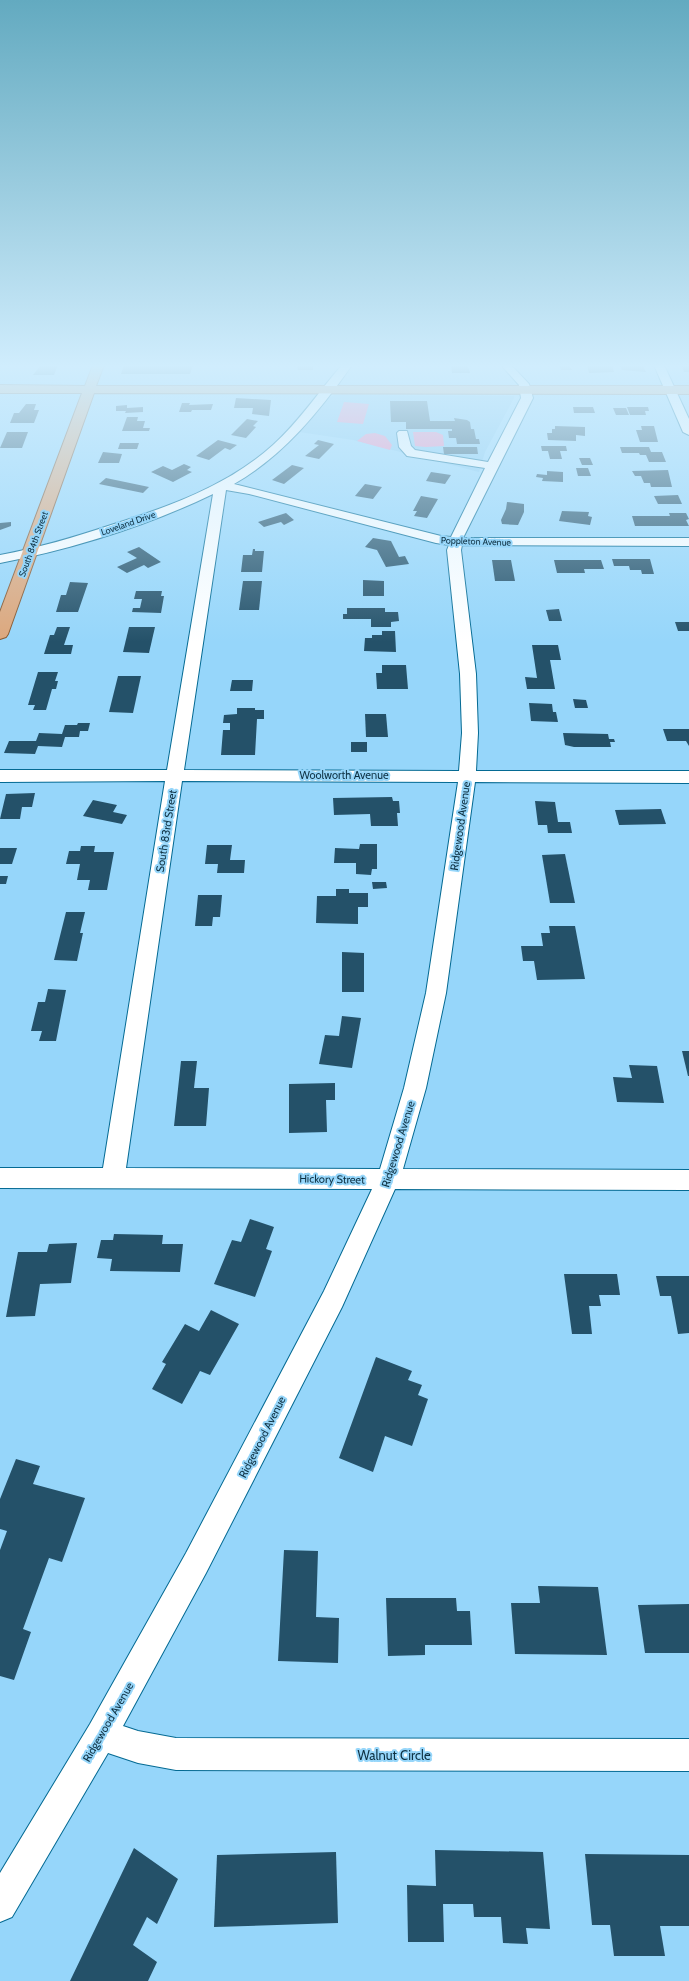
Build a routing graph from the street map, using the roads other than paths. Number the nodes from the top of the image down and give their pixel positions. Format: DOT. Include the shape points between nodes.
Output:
graph roads {
  1 [pos="65,457"];
  2 [pos="264,457"];
  3 [pos="439,457"];
  4 [pos="497,457"];
  5 [pos="492,466"];
  6 [pos="221,485"];
  7 [pos="456,541"];
  8 [pos="689,542"];
  9 [pos="30,552"];
  10 [pos="0,559"];
  11 [pos="0,634"];
  12 [pos="0,776"];
  13 [pos="175,776"];
  14 [pos="468,776"];
  15 [pos="689,777"];
  16 [pos="113,1177"];
  17 [pos="0,1178"];
  18 [pos="388,1180"];
  19 [pos="689,1180"];
  20 [pos="101,1735"];
  21 [pos="689,1755"];
  22 [pos="0,1905"];
  1 -- 9 [label="main road, South 84th Street"];
  2 -- 6 [label="street, Loveland Drive"];
  3 -- 5 [label="street"];
  4 -- 5 [label="street, Ridgewood Avenue"];
  5 -- 7 [label="street, Ridgewood Avenue"];
  6 -- 7 [label="street, Poppleton Avenue" via="250,490 434,539"];
  6 -- 9 [label="street, Loveland Drive" via="130,523"];
  6 -- 13 [label="street, South 83rd Street"];
  7 -- 8 [label="street, Poppleton Avenue"];
  7 -- 14 [label="street, Ridgewood Avenue" via="456,580 468,674"];
  9 -- 10 [label="street, Loveland Drive"];
  9 -- 11 [label="main road, South 84th Street"];
  12 -- 13 [label="street, Woolworth Avenue"];
  13 -- 14 [label="street, Woolworth Avenue"];
  13 -- 16 [label="street, South 83rd Street"];
  14 -- 15 [label="street, Woolworth Avenue"];
  14 -- 18 [label="street, Ridgewood Avenue" via="436,993 415,1088"];
  16 -- 17 [label="street, Hickory Street"];
  16 -- 18 [label="street, Hickory Street"];
  18 -- 19 [label="street, Hickory Street"];
  18 -- 20 [label="street, Ridgewood Avenue" via="333,1299 196,1563"];
  20 -- 21 [label="street, Walnut Circle" via="138,1747 176,1754"];
  20 -- 22 [label="street, Ridgewood Avenue"];
}
